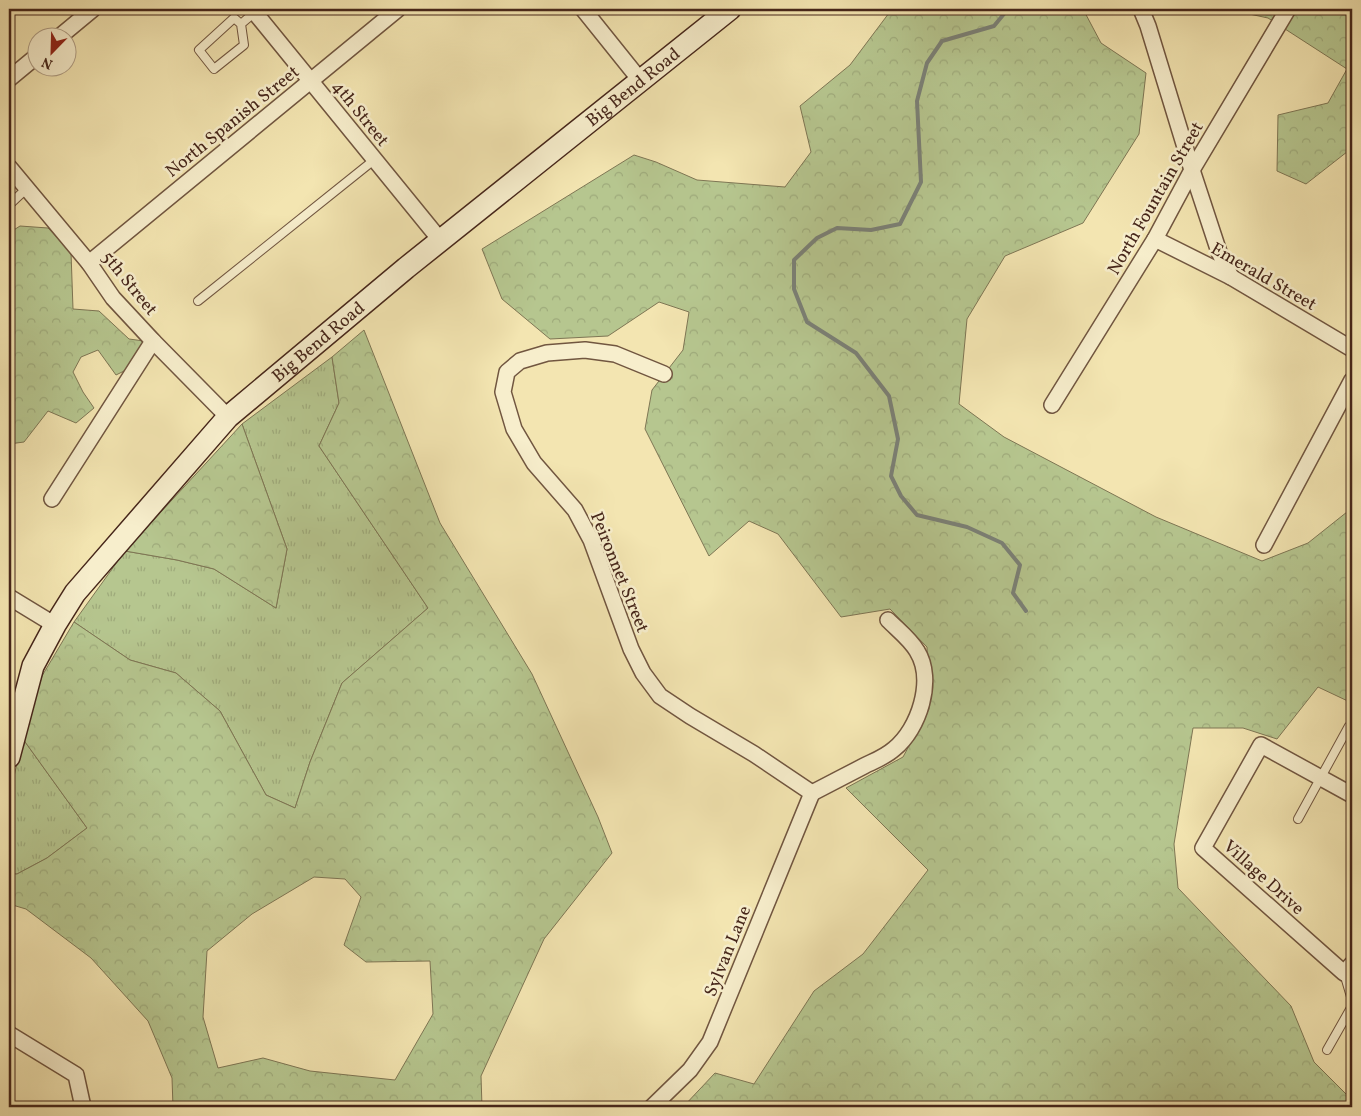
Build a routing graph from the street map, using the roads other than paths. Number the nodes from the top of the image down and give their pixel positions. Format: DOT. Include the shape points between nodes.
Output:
graph roads {
  1 [pos="93,9"];
  2 [pos="398,9"];
  3 [pos="583,9"];
  4 [pos="730,9"];
  5 [pos="1142,9"];
  6 [pos="1288,9"];
  7 [pos="254,10"];
  8 [pos="241,24"];
  9 [pos="70,28"];
  10 [pos="28,63"];
  11 [pos="9,79"];
  12 [pos="640,80"];
  13 [pos="310,81"];
  14 [pos="374,160"];
  15 [pos="9,167"];
  16 [pos="1192,170"];
  17 [pos="26,189"];
  18 [pos="9,205"];
  19 [pos="1154,239"];
  20 [pos="441,242"];
  21 [pos="89,263"];
  22 [pos="1231,277"];
  23 [pos="198,301"];
  24 [pos="153,341"];
  25 [pos="1352,349"];
  26 [pos="664,374"];
  27 [pos="1352,380"];
  28 [pos="1052,405"];
  29 [pos="228,417"];
  30 [pos="52,499"];
  31 [pos="1264,545"];
  32 [pos="9,597"];
  33 [pos="888,620"];
  34 [pos="55,625"];
  35 [pos="1349,726"];
  36 [pos="9,757"];
  37 [pos="1320,778"];
  38 [pos="812,793"];
  39 [pos="1352,795"];
  40 [pos="1298,819"];
  41 [pos="1348,969"];
  42 [pos="1352,1000"];
  43 [pos="1352,1006"];
  44 [pos="9,1034"];
  45 [pos="1327,1050"];
  46 [pos="83,1107"];
  47 [pos="652,1107"];
  1 -- 9 [label="street"];
  2 -- 13 [label="street, North Spanish Street"];
  3 -- 12 [label="street"];
  4 -- 12 [label="main road, Big Bend Road"];
  5 -- 16 [label="street"];
  6 -- 16 [label="street, North Fountain Street"];
  7 -- 8 [label="lane"];
  7 -- 13 [label="street, 4th Street"];
  8 -- 8 [label="lane" via="244,45 214,69 199,50 234,18"];
  10 -- 11 [label="street"];
  12 -- 20 [label="main road, Big Bend Road"];
  13 -- 14 [label="street, 4th Street"];
  13 -- 21 [label="street, North Spanish Street"];
  14 -- 20 [label="street, 4th Street"];
  14 -- 23 [label="lane"];
  15 -- 17 [label="street, 5th Street"];
  16 -- 19 [label="street, North Fountain Street"];
  16 -- 22 [label="street" via="1219,252"];
  17 -- 18 [label="lane"];
  17 -- 21 [label="street, 5th Street"];
  19 -- 22 [label="street, Emerald Street"];
  19 -- 28 [label="street, North Fountain Street"];
  20 -- 29 [label="main road, Big Bend Road"];
  21 -- 24 [label="street, 5th Street" via="113,298"];
  22 -- 25 [label="street, Emerald Street"];
  24 -- 29 [label="street, 5th Street"];
  24 -- 30 [label="street"];
  26 -- 38 [label="street, Peironnet Street" via="615,354 585,350 547,353 520,361 507,372 503,392 514,429 534,463 575,510 591,540 631,649 660,696"];
  27 -- 31 [label="street"];
  29 -- 34 [label="main road, Big Bend Road" via="75,593"];
  32 -- 34 [label="street"];
  33 -- 38 [label="street" via="918,651 923,665 924,695 918,714 908,734 894,749"];
  34 -- 36 [label="main road, Big Bend Road" via="33,666"];
  35 -- 37 [label="lane"];
  37 -- 39 [label="street, Village Drive"];
  37 -- 40 [label="lane"];
  37 -- 41 [label="street, Village Drive" via="1261,745 1203,848"];
  38 -- 47 [label="street, Sylvan Lane" via="710,1042 690,1070"];
  41 -- 42 [label="lane"];
  43 -- 45 [label="lane"];
  44 -- 46 [label="street" via="76,1075"];
}
